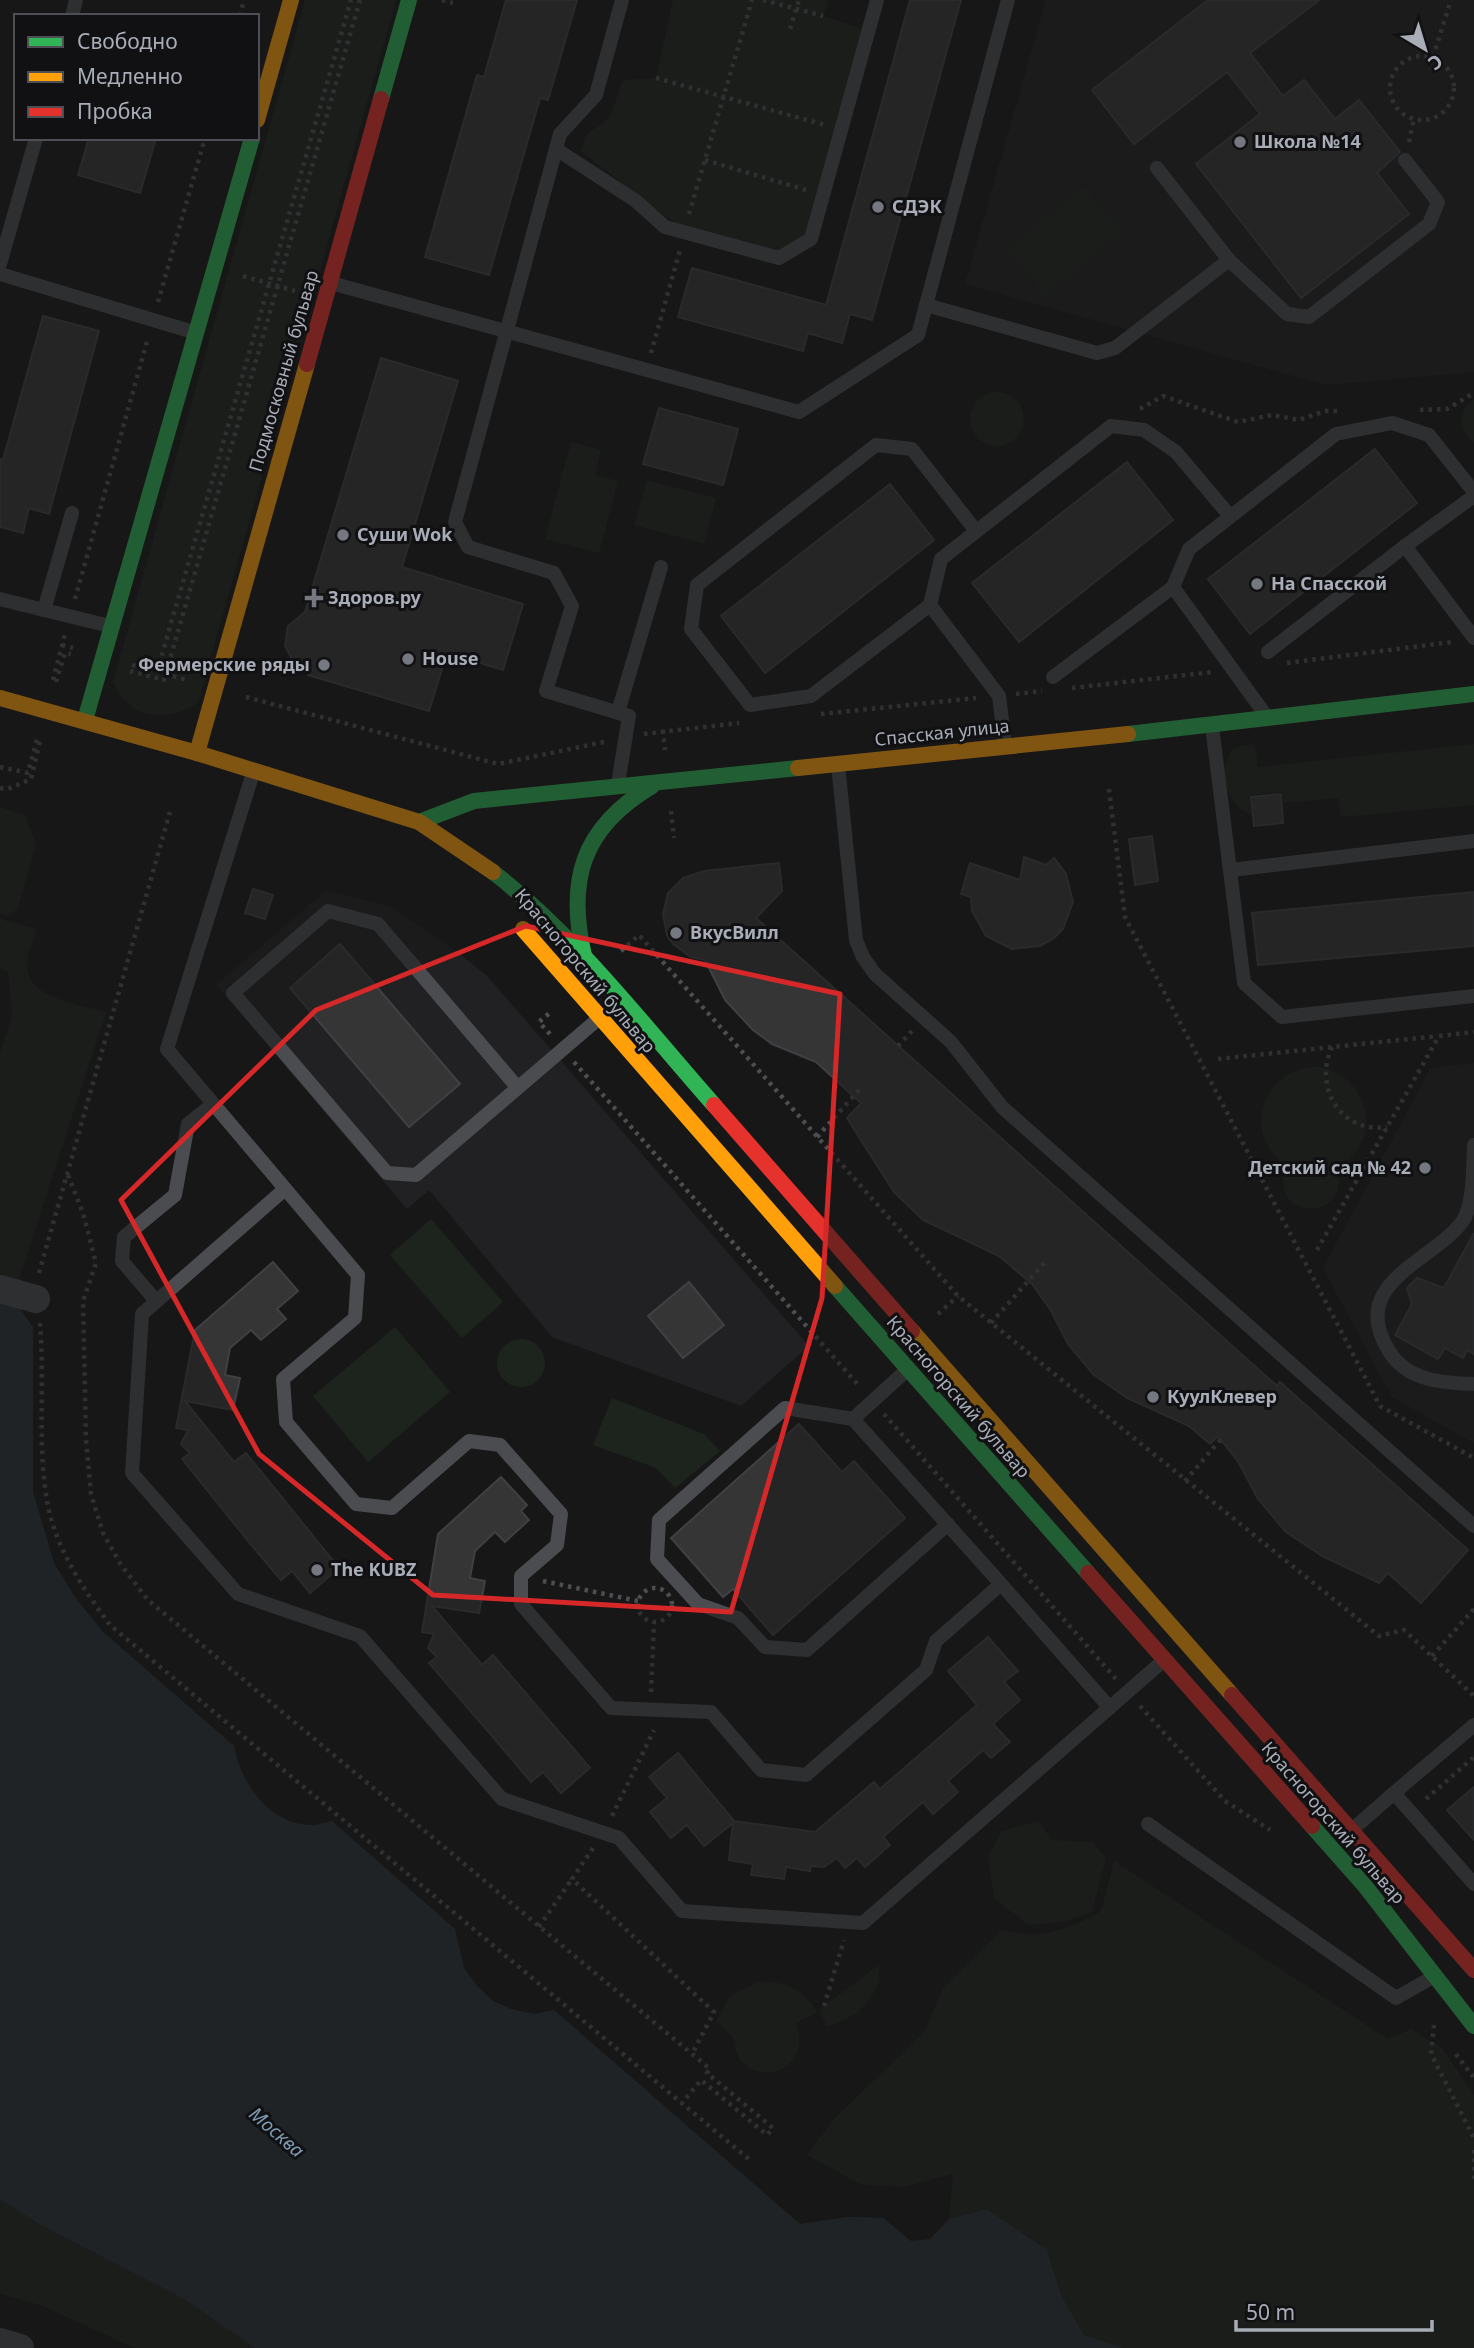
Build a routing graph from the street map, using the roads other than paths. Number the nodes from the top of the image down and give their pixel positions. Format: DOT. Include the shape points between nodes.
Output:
graph roads {
  1 [pos="291,0"];
  2 [pos="409,0"];
  3 [pos="622,0"];
  4 [pos="877,0"];
  5 [pos="1008,0"];
  6 [pos="259,113"];
  7 [pos="35,140"];
  8 [pos="251,140"];
  9 [pos="556,149"];
  10 [pos="1405,160"];
  11 [pos="1157,168"];
  12 [pos="1229,260"];
  13 [pos="0,264"];
  14 [pos="0,274"];
  15 [pos="330,282"];
  16 [pos="926,305"];
  17 [pos="506,330"];
  18 [pos="196,333"];
  19 [pos="1474,494"];
  20 [pos="72,513"];
  21 [pos="1230,516"];
  22 [pos="976,531"];
  23 [pos="1405,546"];
  24 [pos="661,567"];
  25 [pos="1173,587"];
  26 [pos="0,599"];
  27 [pos="929,605"];
  28 [pos="44,610"];
  29 [pos="113,627"];
  30 [pos="1467,640"];
  31 [pos="1268,652"];
  32 [pos="1054,683"];
  33 [pos="1474,694"];
  34 [pos="0,698"];
  35 [pos="618,712"];
  36 [pos="85,720"];
  37 [pos="1269,720"];
  38 [pos="1212,724"];
  39 [pos="1005,745"];
  40 [pos="197,753"];
  41 [pos="838,764"];
  42 [pos="253,772"];
  43 [pos="657,783"];
  44 [pos="617,788"];
  45 [pos="419,822"];
  46 [pos="1474,841"];
  47 [pos="454,843"];
  48 [pos="1231,870"];
  49 [pos="585,960"];
  50 [pos="1474,996"];
  51 [pos="598,1019"];
  52 [pos="518,1088"];
  53 [pos="213,1104"];
  54 [pos="1474,1145"];
  55 [pos="285,1189"];
  56 [pos="0,1289"];
  57 [pos="36,1299"];
  58 [pos="156,1301"];
  59 [pos="908,1369"];
  60 [pos="1474,1384"];
  61 [pos="853,1419"];
  62 [pos="948,1524"];
  63 [pos="1474,1526"];
  64 [pos="1001,1584"];
  65 [pos="1164,1660"];
  66 [pos="1110,1708"];
  67 [pos="1474,1725"];
  68 [pos="1394,1793"];
  69 [pos="1148,1824"];
  70 [pos="1353,1829"];
  71 [pos="1474,1884"];
  72 [pos="1474,1970"];
  73 [pos="1437,1975"];
  74 [pos="1474,2026"];
  75 [pos="0,2342"];
  76 [pos="20,2348"];
  1 -- 6 [label="main road"];
  2 -- 15 [label="main road, Подмосковный бульвар"];
  3 -- 9 [label="lane" via="596,95 560,134"];
  4 -- 9 [label="lane" via="811,239 779,258 665,227 636,201"];
  5 -- 16 [label="lane"];
  7 -- 13 [label="lane"];
  8 -- 18 [label="main road"];
  9 -- 17 [label="lane"];
  10 -- 12 [label="lane" via="1438,202 1429,223 1309,317 1287,314"];
  11 -- 12 [label="lane"];
  12 -- 16 [label="lane" via="1115,348 1097,353"];
  14 -- 18 [label="lane"];
  15 -- 17 [label="lane"];
  15 -- 40 [label="main road, Подмосковный бульвар"];
  16 -- 17 [label="lane" via="918,335 799,412"];
  17 -- 35 [label="lane" via="455,522 468,547 554,573 572,606 546,691"];
  18 -- 29 [label="main road"];
  19 -- 21 [label="lane" via="1429,435 1392,423 1336,434"];
  19 -- 23 [label="lane"];
  20 -- 28 [label="lane"];
  21 -- 22 [label="lane" via="1176,452 1144,430 1111,426"];
  21 -- 25 [label="lane" via="1189,549"];
  22 -- 27 [label="lane" via="941,559"];
  22 -- 27 [label="lane" via="912,450 876,445 697,585 691,629 750,705 811,696"];
  23 -- 30 [label="lane"];
  23 -- 31 [label="lane"];
  24 -- 35 [label="lane"];
  25 -- 32 [label="lane"];
  25 -- 37 [label="lane"];
  26 -- 28 [label="lane"];
  27 -- 39 [label="lane" via="999,696"];
  28 -- 29 [label="lane"];
  29 -- 36 [label="main road"];
  33 -- 37 [label="main road, Спасская улица"];
  34 -- 36 [label="main road, Красногорский бульвар"];
  35 -- 44 [label="lane" via="629,716"];
  36 -- 40 [label="main road, Красногорский бульвар"];
  37 -- 38 [label="main road, Спасская улица"];
  38 -- 39 [label="main road, Спасская улица"];
  38 -- 48 [label="lane"];
  39 -- 41 [label="main road, Спасская улица"];
  40 -- 42 [label="main road, Красногорский бульвар"];
  41 -- 43 [label="main road, Спасская улица"];
  41 -- 63 [label="lane" via="856,940 875,974 951,1042 1002,1107"];
  42 -- 45 [label="main road, Красногорский бульвар"];
  42 -- 53 [label="lane" via="167,1049"];
  43 -- 44 [label="main road, Спасская улица"];
  43 -- 49 [label="main road" via="610,813 591,839 575,911"];
  44 -- 45 [label="main road, Спасская улица" via="474,801"];
  45 -- 47 [label="main road, Красногорский бульвар"];
  46 -- 48 [label="lane"];
  47 -- 49 [label="main road, Красногорский бульвар" via="521,894"];
  47 -- 51 [label="main road, Красногорский бульвар"];
  48 -- 50 [label="lane" via="1244,983 1282,1017"];
  49 -- 70 [label="main road, Красногорский бульвар"];
  51 -- 52 [label="lane"];
  51 -- 59 [label="main road, Красногорский бульвар"];
  52 -- 52 [label="lane" via="416,1175 387,1173 233,993 328,911 378,925"];
  53 -- 55 [label="lane"];
  53 -- 58 [label="lane" via="188,1125 175,1195 124,1237 121,1261"];
  54 -- 60 [label="lane" via="1471,1199 1465,1217 1401,1271 1380,1308 1378,1327 1402,1366 1433,1383"];
  55 -- 58 [label="lane"];
  55 -- 64 [label="lane" via="358,1275 355,1318 283,1379 286,1423 356,1504 392,1508 469,1441 500,1445 561,1514 557,1545 521,1576 521,1604 611,1708 711,1712 761,1770 806,1775 926,1670 936,1641"];
  56 -- 57 [label="street"];
  58 -- 66 [label="lane" via="142,1314 132,1473 238,1594 360,1636 502,1799 619,1838 682,1911 863,1923"];
  59 -- 61 [label="lane"];
  59 -- 65 [label="main road, Красногорский бульвар"];
  61 -- 62 [label="lane"];
  61 -- 62 [label="lane" via="785,1408 659,1520 657,1559 698,1604 738,1618 765,1647 807,1650"];
  62 -- 64 [label="lane"];
  64 -- 66 [label="lane"];
  65 -- 66 [label="lane"];
  65 -- 73 [label="main road, Красногорский бульвар"];
  67 -- 68 [label="lane"];
  68 -- 70 [label="lane"];
  68 -- 71 [label="lane"];
  69 -- 73 [label="lane" via="1396,1998"];
  70 -- 72 [label="main road, Красногорский бульвар"];
  73 -- 74 [label="main road, Красногорский бульвар"];
  75 -- 76 [label="street"];
}
